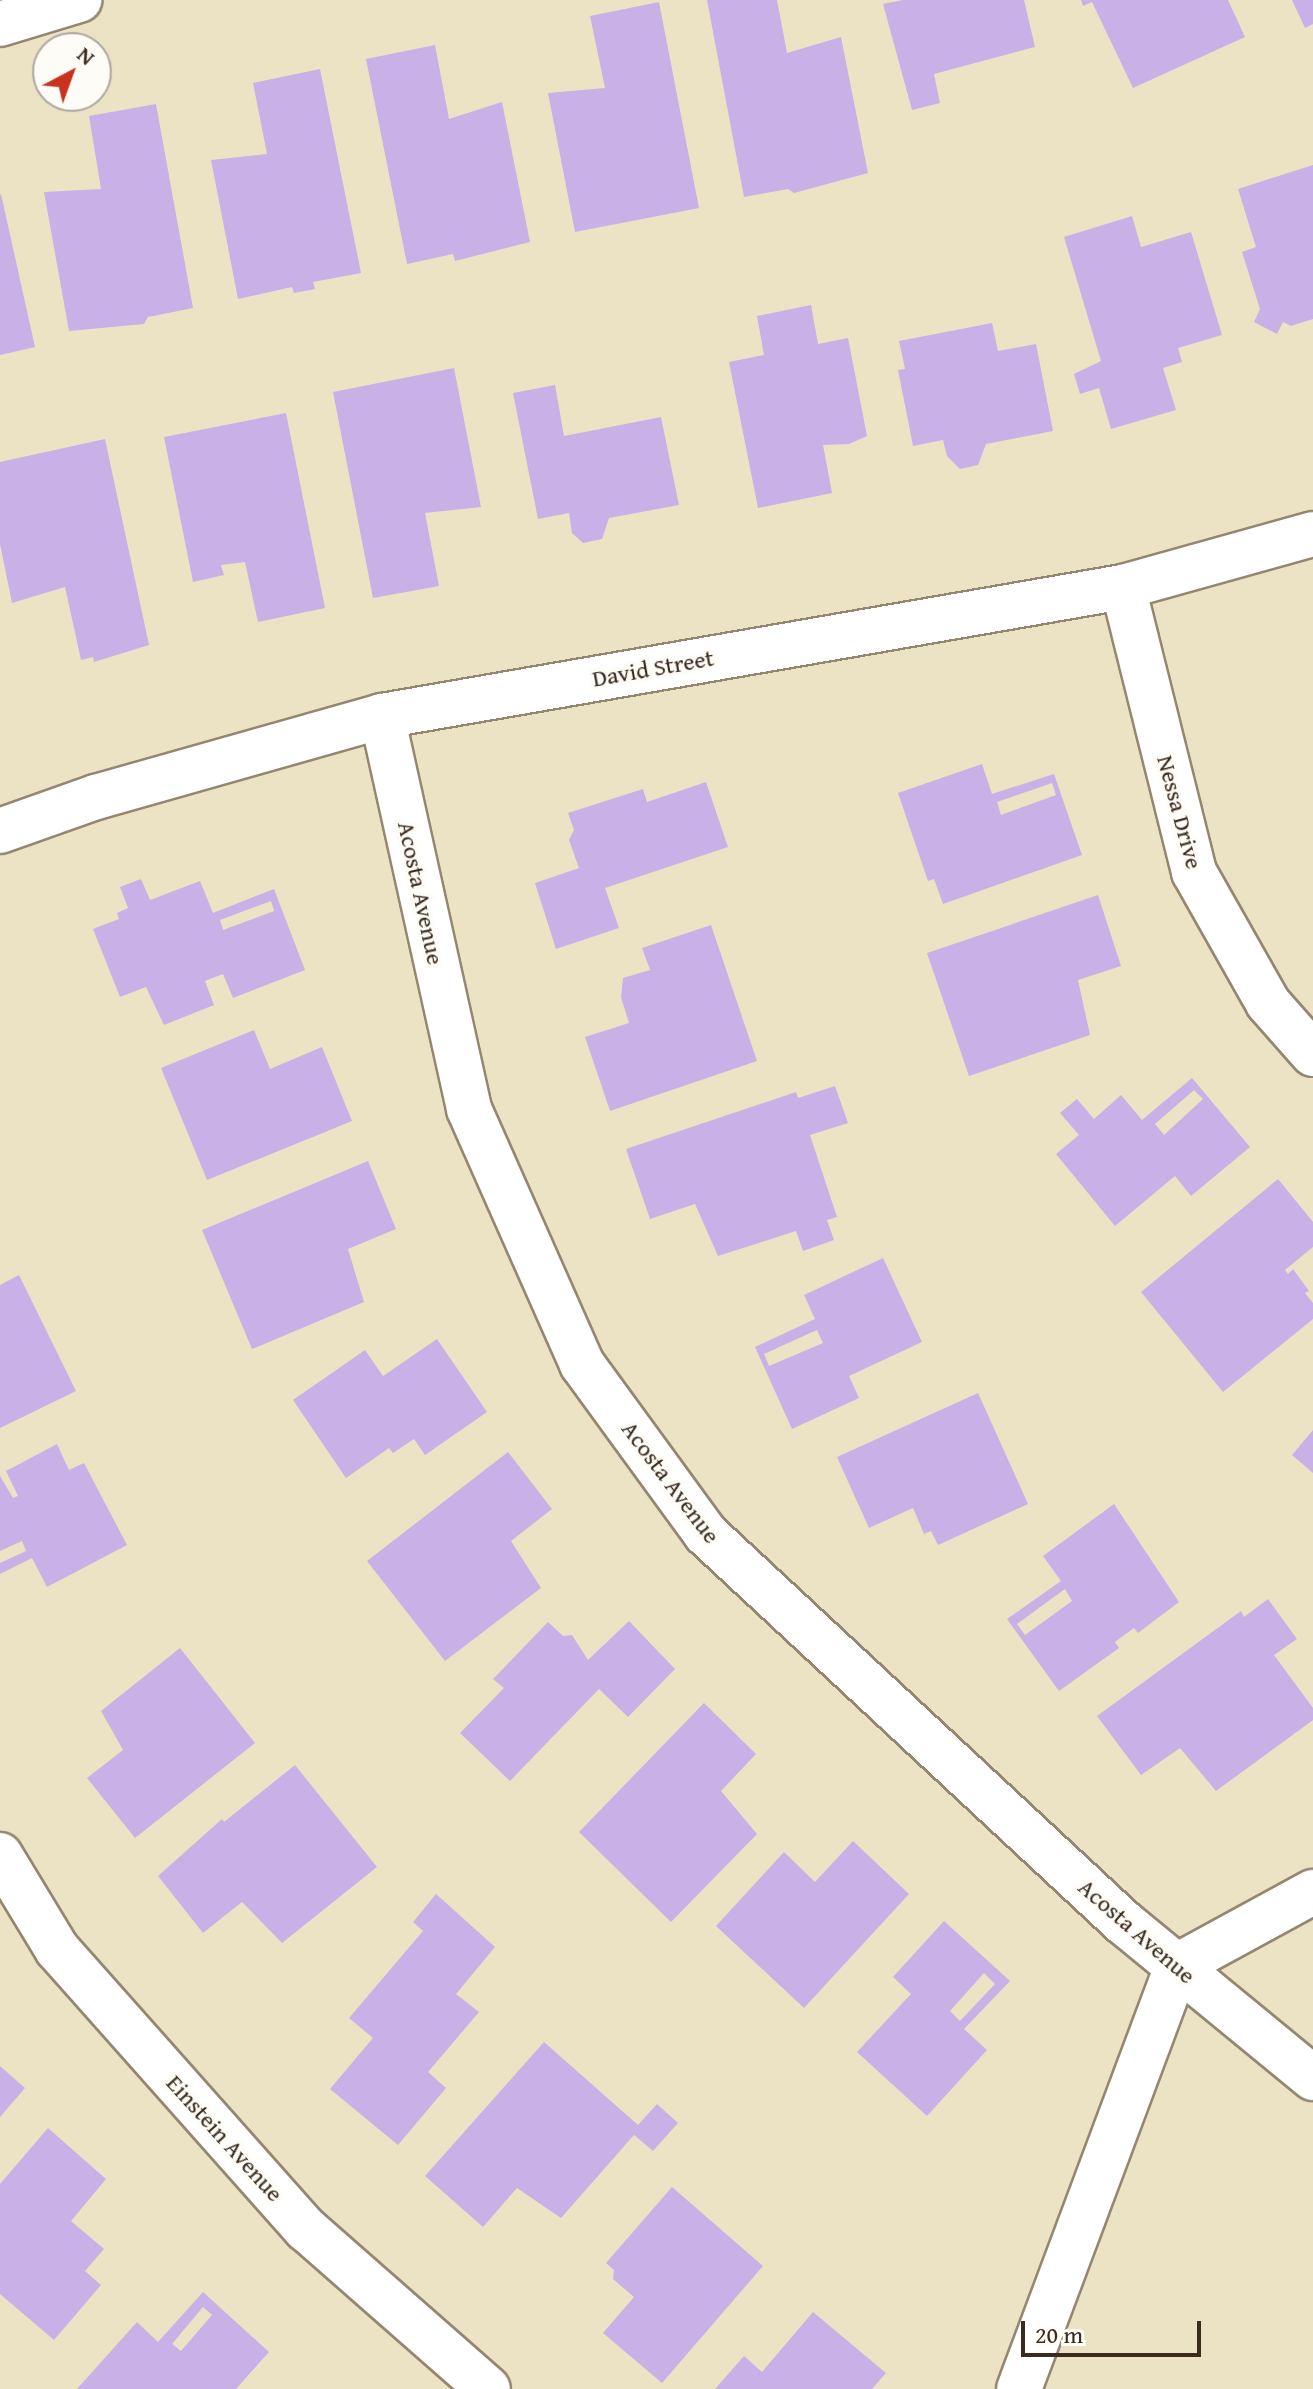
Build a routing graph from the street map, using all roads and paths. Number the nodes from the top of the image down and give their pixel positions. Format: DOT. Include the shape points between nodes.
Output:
graph roads {
  1 [pos="79,0"];
  2 [pos="0,24"];
  3 [pos="1313,534"];
  4 [pos="1123,587"];
  5 [pos="382,716"];
  6 [pos="0,831"];
  7 [pos="1313,1054"];
  8 [pos="0,1855"];
  9 [pos="1313,1892"];
  10 [pos="1177,1966"];
  11 [pos="1313,2078"];
  12 [pos="488,2389"];
  13 [pos="1019,2389"];
  1 -- 2 [label="street"];
  3 -- 4 [label="street, David Street"];
  4 -- 5 [label="street, David Street"];
  4 -- 7 [label="street, Nessa Drive" via="1194,872 1268,1003"];
  5 -- 6 [label="street, David Street" via="96,797"];
  5 -- 10 [label="street, Acosta Avenue" via="469,1109 582,1364 706,1534"];
  8 -- 12 [label="street, Einstein Avenue" via="57,1949 306,2229"];
  9 -- 10 [label="street"];
  10 -- 11 [label="street, Acosta Avenue"];
  10 -- 13 [label="street"];
}
